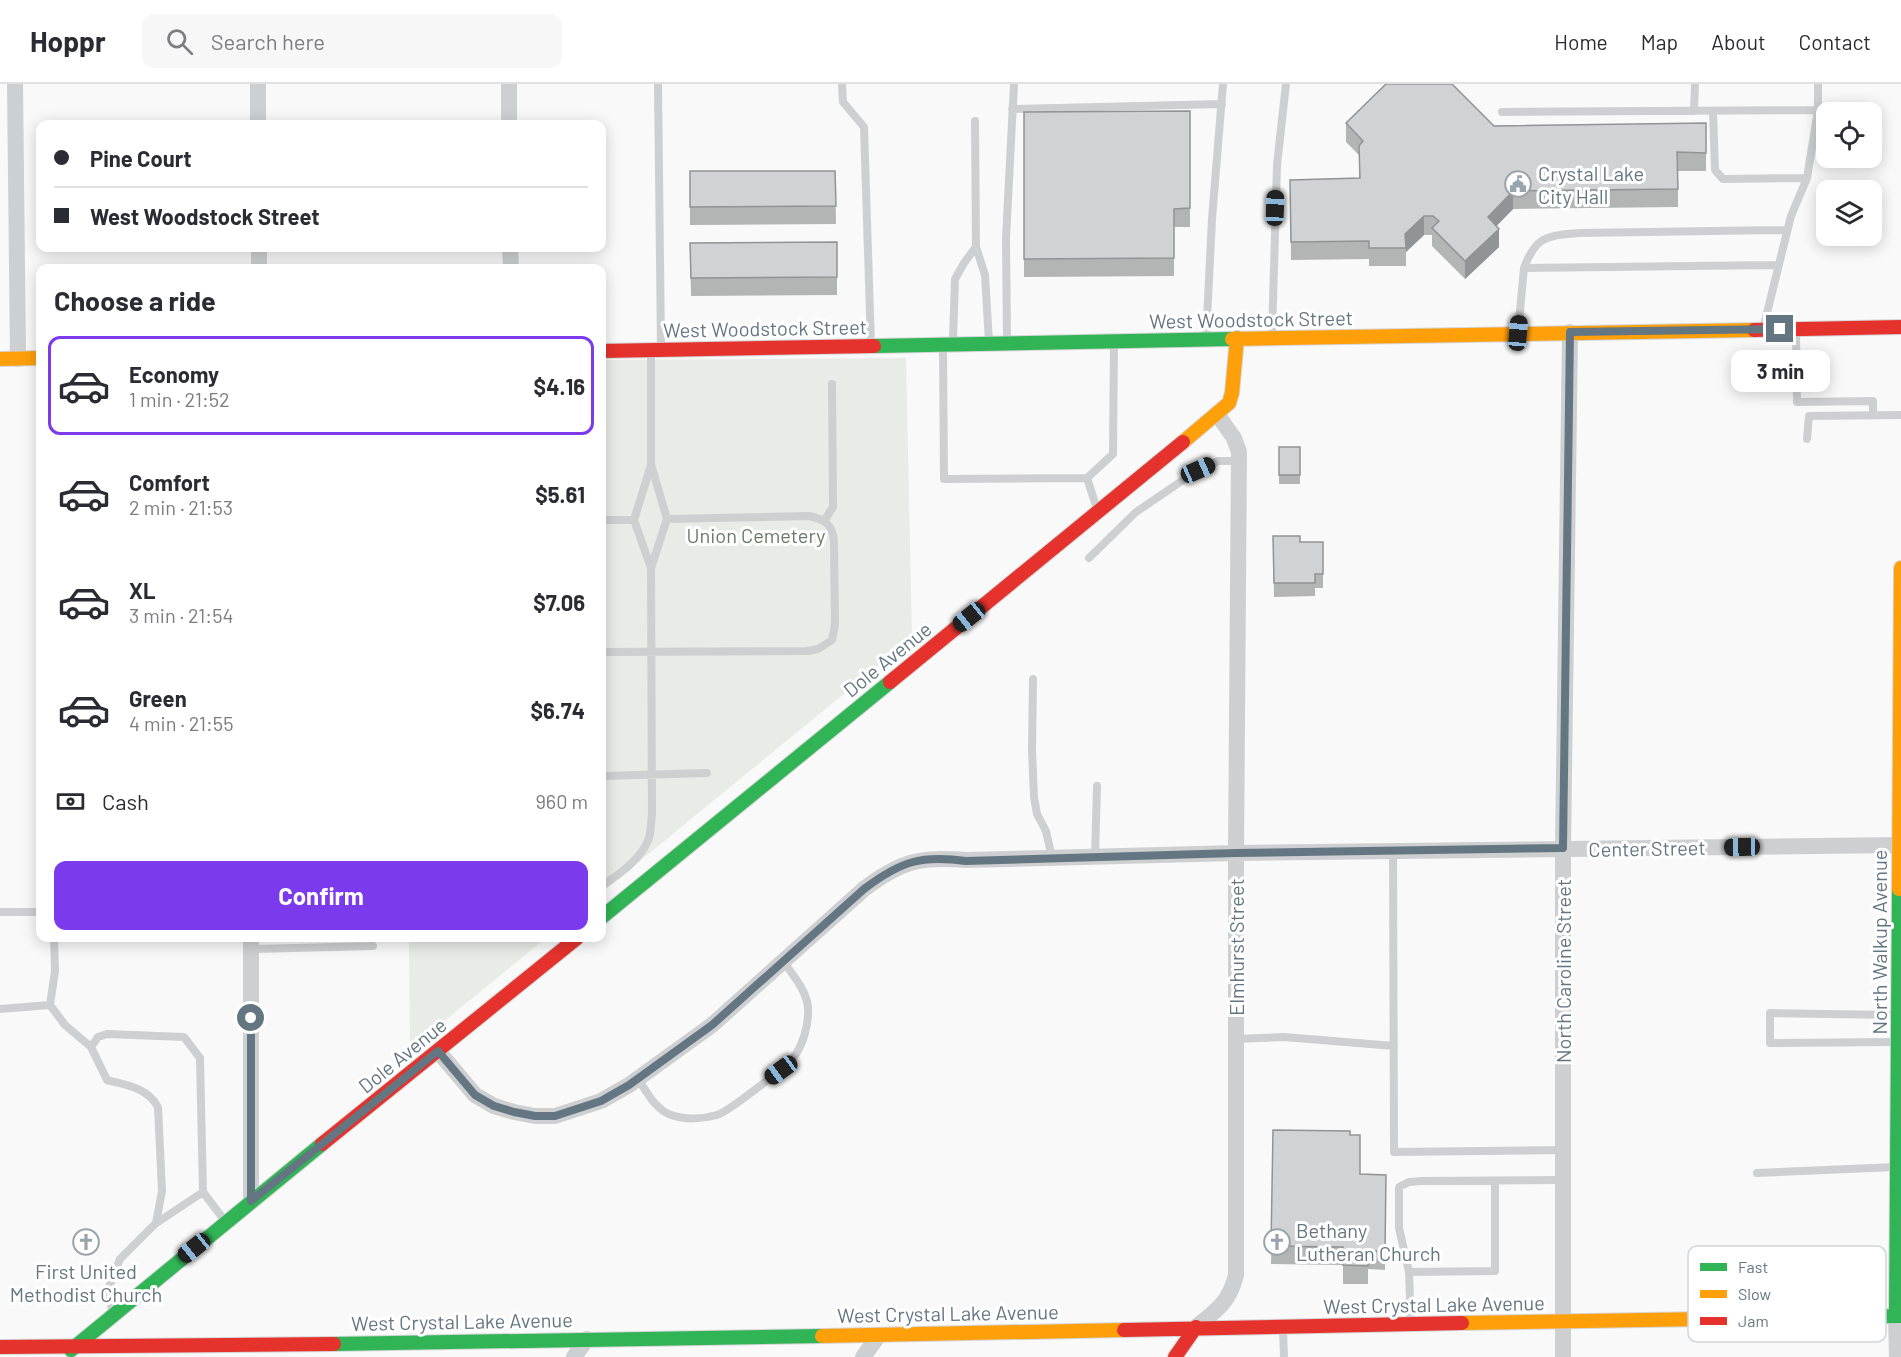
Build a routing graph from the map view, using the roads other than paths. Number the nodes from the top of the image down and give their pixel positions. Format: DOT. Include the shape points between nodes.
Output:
graph roads {
  1 [pos="15,84"];
  2 [pos="258,84"];
  3 [pos="509,84"];
  4 [pos="658,84"];
  5 [pos="842,84"];
  6 [pos="1014,84"];
  7 [pos="1223,84"];
  8 [pos="1286,84"];
  9 [pos="1695,84"];
  10 [pos="1818,84"];
  11 [pos="1818,102"];
  12 [pos="1222,104"];
  13 [pos="1012,109"];
  14 [pos="1816,110"];
  15 [pos="1694,111"];
  16 [pos="1713,111"];
  17 [pos="1502,112"];
  18 [pos="258,120"];
  19 [pos="510,120"];
  20 [pos="975,121"];
  21 [pos="1816,122"];
  22 [pos="1807,178"];
  23 [pos="1787,230"];
  24 [pos="976,247"];
  25 [pos="1777,265"];
  26 [pos="1524,268"];
  27 [pos="1901,327"];
  28 [pos="1796,328"];
  29 [pos="1763,329"];
  30 [pos="1570,332"];
  31 [pos="1518,333"];
  32 [pos="1237,338"];
  33 [pos="1272,338"];
  34 [pos="1206,339"];
  35 [pos="1114,341"];
  36 [pos="989,343"];
  37 [pos="1007,343"];
  38 [pos="948,344"];
  39 [pos="871,345"];
  40 [pos="656,350"];
  41 [pos="606,351"];
  42 [pos="36,358"];
  43 [pos="0,359"];
  44 [pos="18,359"];
  45 [pos="832,384"];
  46 [pos="1217,414"];
  47 [pos="1873,415"];
  48 [pos="1901,415"];
  49 [pos="1808,439"];
  50 [pos="1239,461"];
  51 [pos="651,464"];
  52 [pos="1087,478"];
  53 [pos="1098,512"];
  54 [pos="667,519"];
  55 [pos="606,520"];
  56 [pos="634,520"];
  57 [pos="824,521"];
  58 [pos="1089,558"];
  59 [pos="651,568"];
  60 [pos="1901,568"];
  61 [pos="1901,601"];
  62 [pos="651,651"];
  63 [pos="606,652"];
  64 [pos="1032,679"];
  65 [pos="707,773"];
  66 [pos="652,775"];
  67 [pos="606,776"];
  68 [pos="1097,786"];
  69 [pos="1900,788"];
  70 [pos="1899,845"];
  71 [pos="1563,848"];
  72 [pos="1393,851"];
  73 [pos="1236,853"];
  74 [pos="1095,857"];
  75 [pos="1052,858"];
  76 [pos="1900,867"];
  77 [pos="606,883"];
  78 [pos="0,912"];
  79 [pos="36,912"];
  80 [pos="606,914"];
  81 [pos="54,942"];
  82 [pos="572,942"];
  83 [pos="251,943"];
  84 [pos="373,946"];
  85 [pos="783,961"];
  86 [pos="50,1005"];
  87 [pos="1899,1006"];
  88 [pos="0,1009"];
  89 [pos="1236,1039"];
  90 [pos="1898,1042"];
  91 [pos="1394,1046"];
  92 [pos="91,1047"];
  93 [pos="438,1051"];
  94 [pos="638,1079"];
  95 [pos="1563,1150"];
  96 [pos="1897,1167"];
  97 [pos="1757,1173"];
  98 [pos="1495,1180"];
  99 [pos="1563,1180"];
  100 [pos="203,1192"];
  101 [pos="251,1201"];
  102 [pos="226,1222"];
  103 [pos="156,1223"];
  104 [pos="1409,1272"];
  105 [pos="1899,1314"];
  106 [pos="113,1315"];
  107 [pos="1688,1318"];
  108 [pos="1562,1321"];
  109 [pos="1411,1323"];
  110 [pos="1283,1326"];
  111 [pos="1196,1327"];
  112 [pos="879,1335"];
  113 [pos="587,1339"];
  114 [pos="75,1346"];
  115 [pos="0,1347"];
  116 [pos="62,1357"];
  117 [pos="574,1357"];
  118 [pos="863,1357"];
  119 [pos="1175,1357"];
  120 [pos="1284,1357"];
  121 [pos="1563,1357"];
  122 [pos="1897,1357"];
  1 -- 44 [label="street"];
  2 -- 18 [label="street"];
  3 -- 19 [label="street"];
  4 -- 40 [label="lane"];
  5 -- 39 [label="lane" via="843,102 864,127"];
  6 -- 13 [label="lane"];
  7 -- 12 [label="lane"];
  8 -- 33 [label="lane" via="1277,165"];
  9 -- 15 [label="lane"];
  10 -- 11 [label="lane"];
  12 -- 13 [label="lane"];
  12 -- 34 [label="lane"];
  13 -- 37 [label="lane" via="1006,238"];
  14 -- 16 [label="lane"];
  15 -- 16 [label="lane"];
  15 -- 17 [label="lane"];
  16 -- 22 [label="lane" via="1715,170 1723,178"];
  20 -- 24 [label="lane"];
  21 -- 22 [label="lane"];
  22 -- 23 [label="lane"];
  23 -- 25 [label="lane"];
  23 -- 26 [label="lane" via="1547,236 1530,252"];
  24 -- 36 [label="lane" via="985,275"];
  24 -- 38 [label="lane" via="955,279"];
  25 -- 26 [label="lane"];
  25 -- 29 [label="lane"];
  26 -- 31 [label="lane"];
  27 -- 28 [label="street, West Woodstock Street"];
  28 -- 29 [label="street, West Woodstock Street"];
  28 -- 47 [label="lane" via="1797,402 1873,401"];
  29 -- 30 [label="street, West Woodstock Street"];
  30 -- 31 [label="street, West Woodstock Street"];
  30 -- 71 [label="street, North Caroline Street"];
  31 -- 33 [label="street, West Woodstock Street"];
  32 -- 33 [label="street, West Woodstock Street"];
  32 -- 34 [label="street, West Woodstock Street"];
  32 -- 46 [label="street, Dole Avenue" via="1232,393 1229,403"];
  34 -- 35 [label="street, West Woodstock Street"];
  35 -- 37 [label="street, West Woodstock Street"];
  35 -- 52 [label="lane" via="1113,454"];
  36 -- 37 [label="street, West Woodstock Street"];
  36 -- 38 [label="street, West Woodstock Street"];
  38 -- 39 [label="street, West Woodstock Street"];
  38 -- 52 [label="lane" via="944,478"];
  39 -- 40 [label="street, West Woodstock Street"];
  40 -- 41 [label="street, West Woodstock Street"];
  40 -- 51 [label="lane"];
  42 -- 44 [label="street"];
  43 -- 44 [label="street"];
  45 -- 57 [label="lane" via="833,507"];
  46 -- 50 [label="street, Elmhurst Street" via="1234,438"];
  46 -- 53 [label="street, Dole Avenue"];
  47 -- 48 [label="lane"];
  47 -- 49 [label="lane" via="1809,416"];
  50 -- 58 [label="lane" via="1218,461 1198,470 1136,512"];
  50 -- 73 [label="street, Elmhurst Street"];
  51 -- 54 [label="lane"];
  51 -- 56 [label="lane"];
  52 -- 53 [label="lane"];
  53 -- 80 [label="street, Dole Avenue"];
  54 -- 57 [label="lane" via="809,516"];
  54 -- 59 [label="lane"];
  55 -- 56 [label="lane"];
  56 -- 59 [label="lane"];
  57 -- 62 [label="lane" via="834,532 835,625 832,640 826,645 807,651"];
  59 -- 62 [label="lane"];
  60 -- 61 [label="street, North Walkup Avenue"];
  61 -- 69 [label="street, North Walkup Avenue"];
  62 -- 63 [label="lane"];
  62 -- 66 [label="lane"];
  64 -- 75 [label="lane" via="1034,797"];
  65 -- 66 [label="lane"];
  66 -- 67 [label="lane"];
  66 -- 77 [label="lane" via="648,841"];
  68 -- 74 [label="lane"];
  69 -- 70 [label="street, North Walkup Avenue"];
  70 -- 71 [label="street, Center Street"];
  70 -- 76 [label="street, North Walkup Avenue"];
  71 -- 72 [label="street, Center Street"];
  71 -- 95 [label="street, North Caroline Street"];
  72 -- 73 [label="street, Center Street"];
  72 -- 91 [label="lane"];
  73 -- 74 [label="street, Center Street"];
  73 -- 89 [label="street, Elmhurst Street"];
  74 -- 75 [label="street, Center Street"];
  75 -- 85 [label="street, Center Street" via="941,858 900,865 864,889"];
  76 -- 87 [label="street, North Walkup Avenue"];
  78 -- 79 [label="lane"];
  81 -- 86 [label="lane" via="56,971"];
  82 -- 93 [label="street, Dole Avenue"];
  83 -- 84 [label="lane"];
  83 -- 101 [label="street"];
  85 -- 94 [label="street, Center Street" via="712,1025"];
  85 -- 94 [label="lane" via="805,994 808,1013 797,1053 781,1070 719,1114 696,1119 658,1108"];
  86 -- 88 [label="lane"];
  86 -- 92 [label="lane" via="65,1025"];
  87 -- 90 [label="street, North Walkup Avenue"];
  87 -- 90 [label="lane" via="1770,1013 1770,1043"];
  89 -- 91 [label="lane" via="1284,1037"];
  89 -- 111 [label="street, Elmhurst Street" via="1236,1275 1232,1293"];
  90 -- 96 [label="street, North Walkup Avenue"];
  91 -- 95 [label="lane" via="1394,1152"];
  92 -- 100 [label="lane" via="98,1037 107,1034 184,1037 200,1058"];
  92 -- 103 [label="lane" via="107,1080 152,1096 158,1107 162,1191"];
  93 -- 94 [label="street, Center Street" via="475,1095 494,1106 535,1116 576,1110 601,1101"];
  93 -- 101 [label="street, Dole Avenue"];
  95 -- 99 [label="street, North Caroline Street"];
  96 -- 97 [label="lane"];
  96 -- 105 [label="street, North Walkup Avenue"];
  98 -- 99 [label="lane"];
  98 -- 104 [label="lane" via="1495,1271"];
  98 -- 104 [label="lane" via="1408,1182 1399,1187 1399,1228"];
  99 -- 108 [label="street, North Caroline Street"];
  100 -- 102 [label="lane"];
  100 -- 103 [label="lane"];
  101 -- 102 [label="street, Dole Avenue"];
  102 -- 106 [label="street, Dole Avenue"];
  103 -- 106 [label="lane" via="120,1259 109,1287"];
  104 -- 109 [label="lane"];
  105 -- 122 [label="street"];
  106 -- 114 [label="street, Dole Avenue"];
  107 -- 108 [label="street, West Crystal Lake Avenue"];
  108 -- 109 [label="street, West Crystal Lake Avenue"];
  108 -- 121 [label="street, North Caroline Street"];
  109 -- 110 [label="street, West Crystal Lake Avenue"];
  110 -- 111 [label="street, West Crystal Lake Avenue"];
  110 -- 120 [label="lane"];
  111 -- 112 [label="street, West Crystal Lake Avenue"];
  111 -- 119 [label="street"];
  112 -- 113 [label="street, West Crystal Lake Avenue"];
  112 -- 118 [label="street"];
  113 -- 114 [label="street, West Crystal Lake Avenue"];
  113 -- 117 [label="street"];
  114 -- 115 [label="street, West Crystal Lake Avenue"];
  114 -- 116 [label="street, Dole Avenue"];
}
